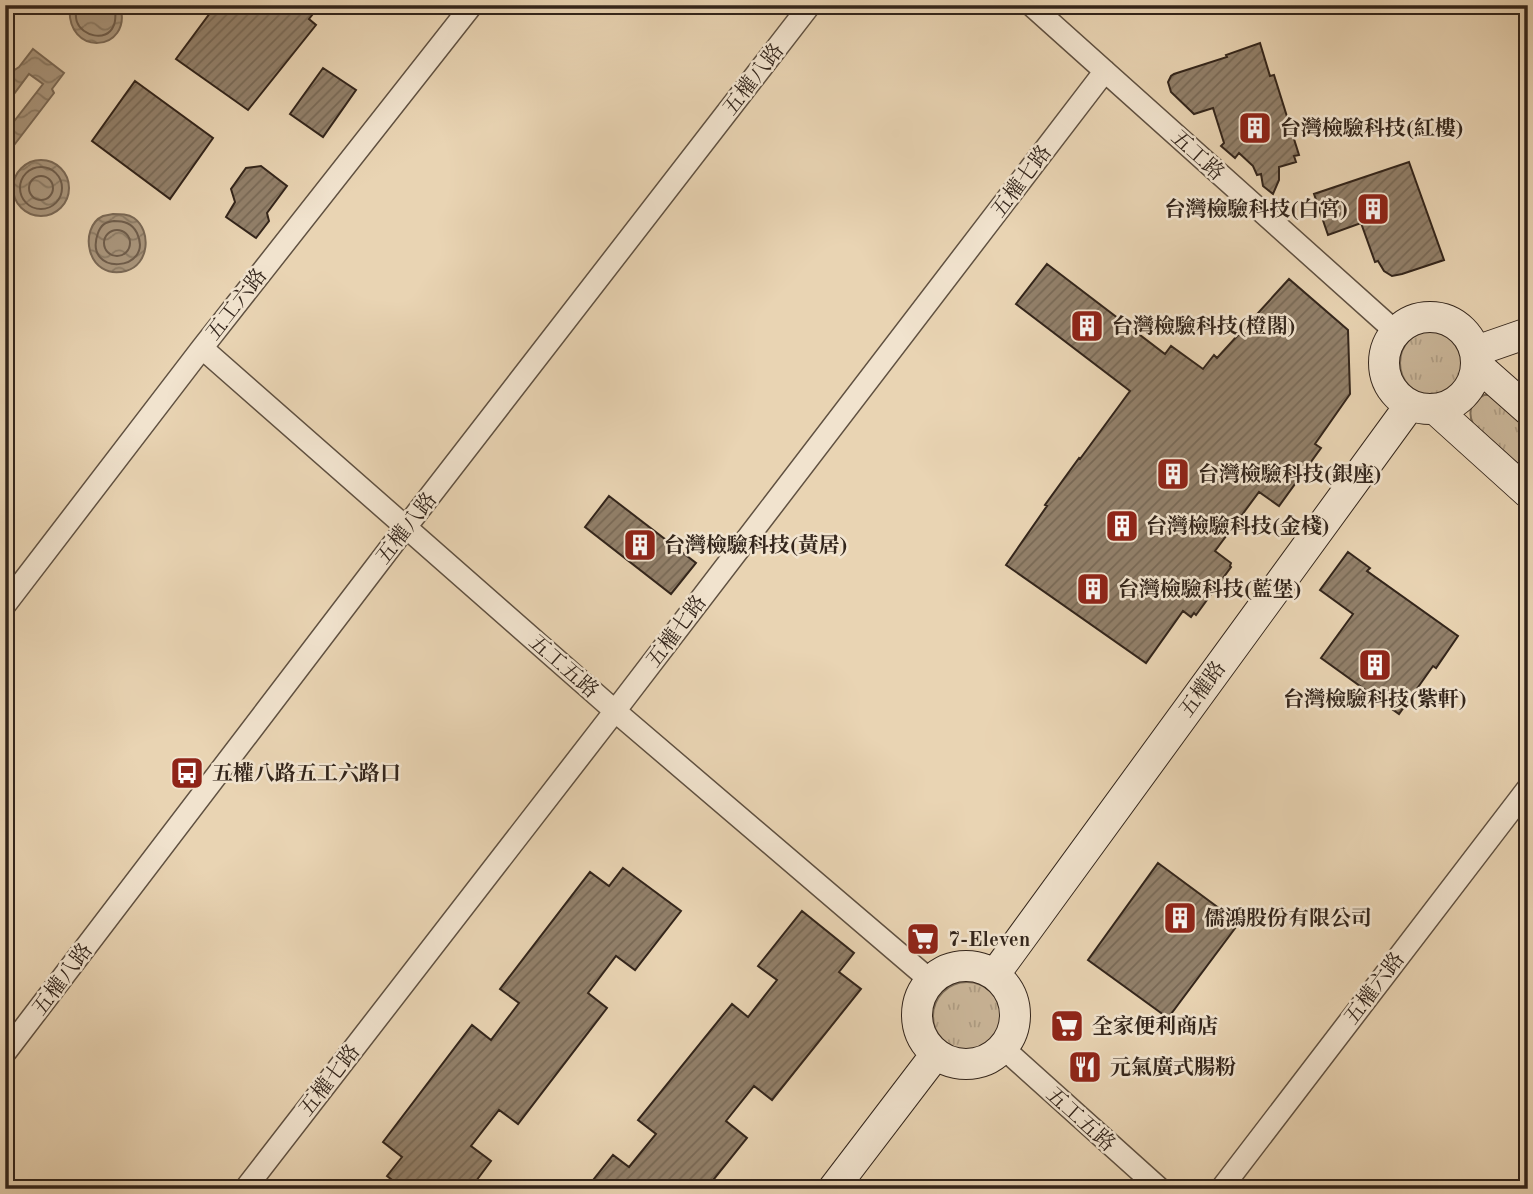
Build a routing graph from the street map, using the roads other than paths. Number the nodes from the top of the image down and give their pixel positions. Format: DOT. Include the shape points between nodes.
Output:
graph roads {
  1 [pos="472,5"];
  2 [pos="810,5"];
  3 [pos="1031,5"];
  4 [pos="1105,71"];
  5 [pos="1396,332"];
  6 [pos="1528,333"];
  7 [pos="202,348"];
  8 [pos="1476,358"];
  9 [pos="1422,407"];
  10 [pos="1528,410"];
  11 [pos="1528,493"];
  12 [pos="406,527"];
  13 [pos="5,605"];
  14 [pos="615,711"];
  15 [pos="1528,788"];
  16 [pos="995,974"];
  17 [pos="930,980"];
  18 [pos="1003,1048"];
  19 [pos="5,1053"];
  20 [pos="936,1054"];
  21 [pos="245,1189"];
  22 [pos="833,1189"];
  23 [pos="1160,1189"];
  24 [pos="1221,1189"];
  1 -- 7 [label="street, 五工六路"];
  2 -- 12 [label="street, 五權八路"];
  3 -- 4 [label="street, 五工路"];
  4 -- 5 [label="street, 五工路"];
  4 -- 14 [label="street, 五權七路"];
  5 -- 8 [label="street" via="1416,318 1441,318 1463,330"];
  5 -- 9 [label="street" via="1385,353 1386,377 1399,398"];
  6 -- 8 [label="street"];
  7 -- 12 [label="street, 五工五路"];
  7 -- 13 [label="street, 五工六路"];
  8 -- 9 [label="street" via="1474,378 1459,399 1448,406"];
  8 -- 10 [label="street"];
  9 -- 11 [label="street"];
  9 -- 16 [label="street, 五權路"];
  12 -- 14 [label="street, 五工五路"];
  12 -- 19 [label="street, 五權八路"];
  14 -- 17 [label="street, 五工五路"];
  14 -- 21 [label="street, 五權七路"];
  15 -- 24 [label="street, 五權六路"];
  16 -- 17 [label="street" via="968,965"];
  16 -- 18 [label="street" via="1009,989 1016,1009 1011,1037"];
  17 -- 20 [label="street" via="921,992 916,1018 919,1032"];
  18 -- 20 [label="street" via="978,1063 948,1061"];
  18 -- 23 [label="street, 五工五路"];
  20 -- 22 [label="street"];
}
